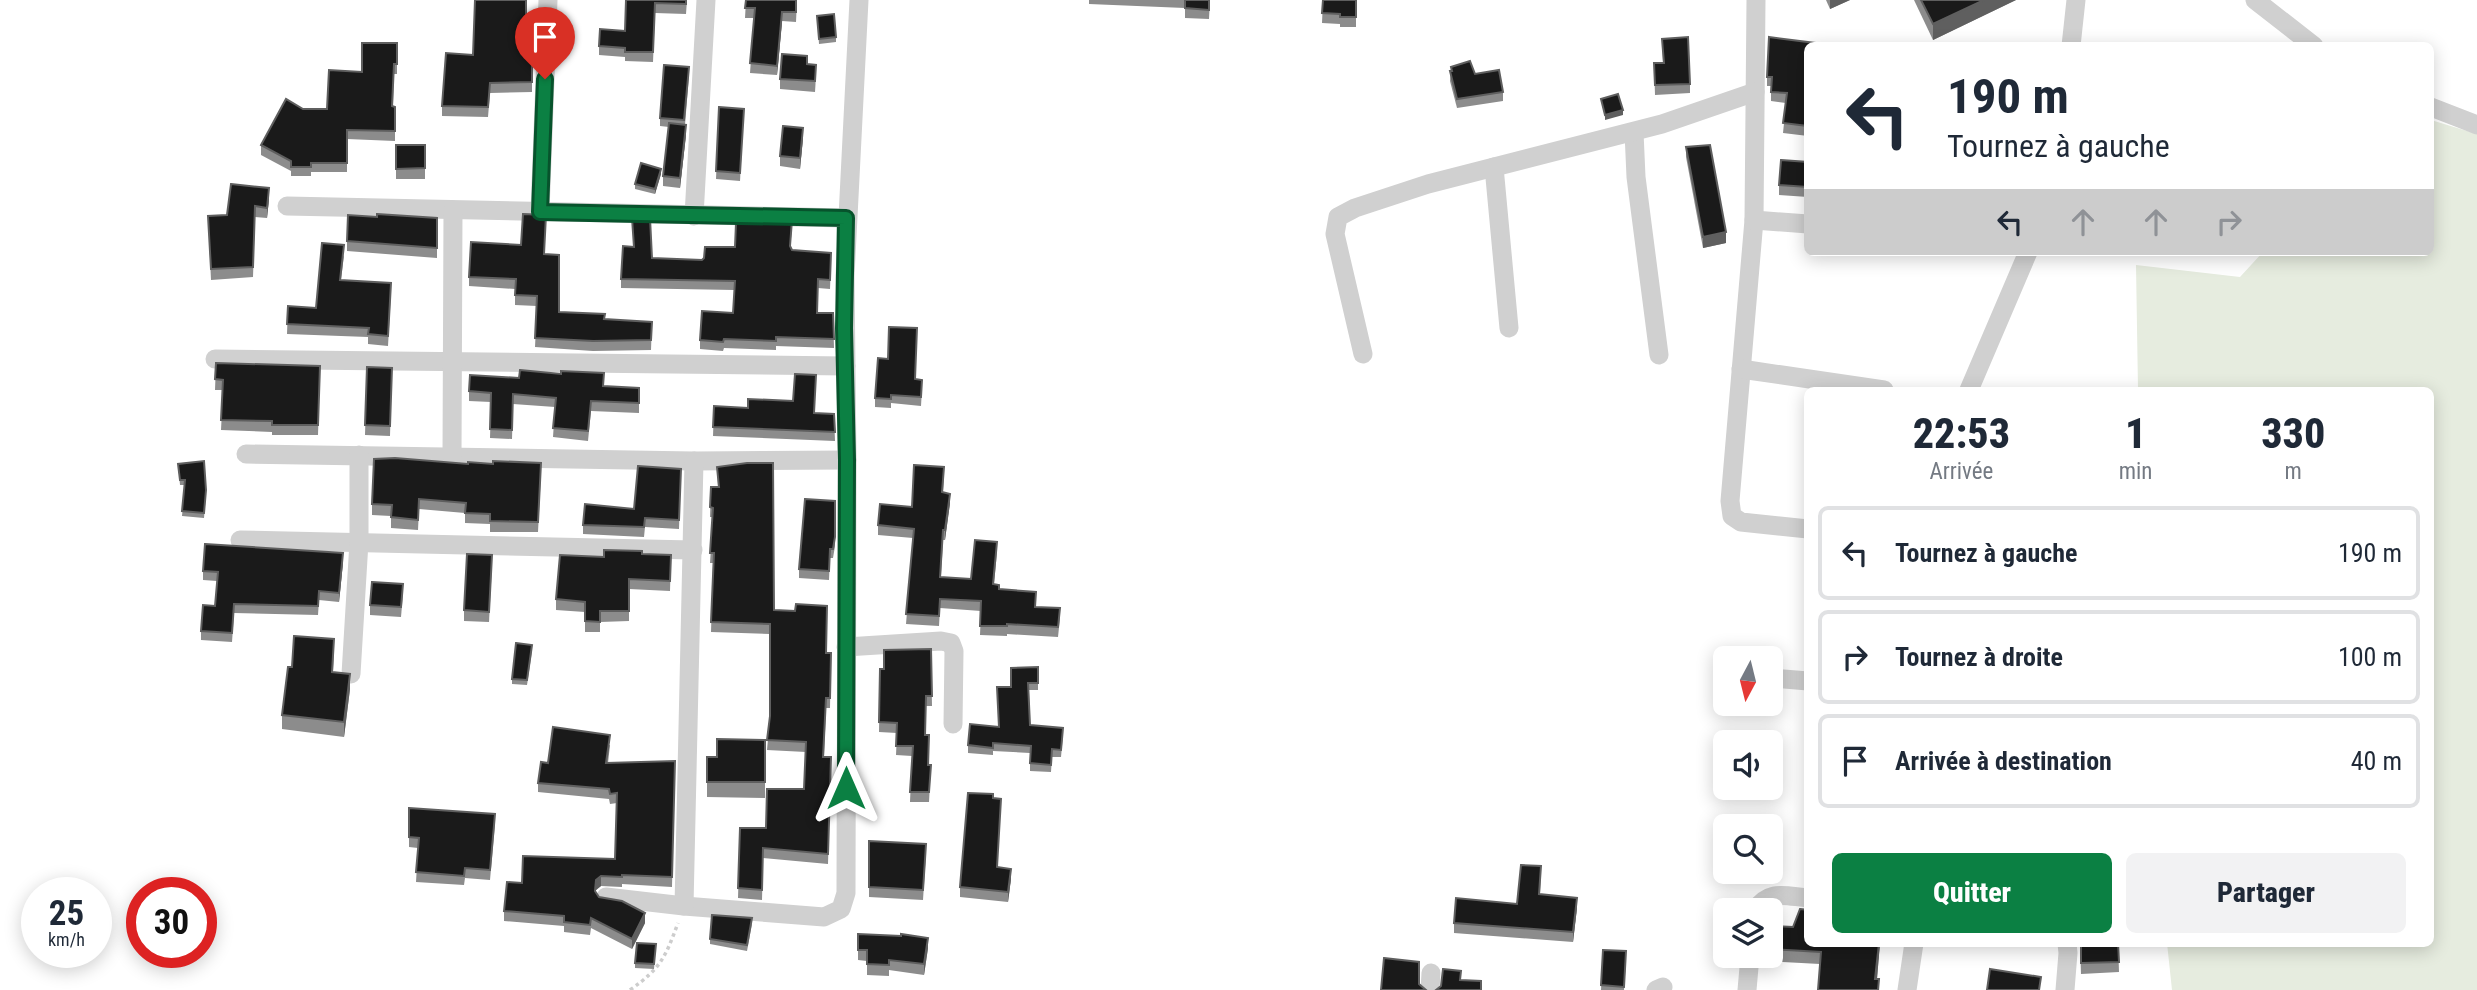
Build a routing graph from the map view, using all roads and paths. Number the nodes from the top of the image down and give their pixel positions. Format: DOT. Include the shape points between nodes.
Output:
graph roads {
  1 [pos="548,0"];
  2 [pos="706,0"];
  3 [pos="859,0"];
  4 [pos="1756,0"];
  5 [pos="2076,0"];
  6 [pos="2255,0"];
  7 [pos="2071,42"];
  8 [pos="2309,42"];
  9 [pos="1755,92"];
  10 [pos="2434,108"];
  11 [pos="2477,125"];
  12 [pos="1634,132"];
  13 [pos="1494,167"];
  14 [pos="287,206"];
  15 [pos="453,210"];
  16 [pos="540,212"];
  17 [pos="694,216"];
  18 [pos="846,218"];
  19 [pos="1754,220"];
  20 [pos="1804,224"];
  21 [pos="2026,256"];
  22 [pos="1509,328"];
  23 [pos="1363,354"];
  24 [pos="1659,355"];
  25 [pos="215,359"];
  26 [pos="452,362"];
  27 [pos="846,366"];
  28 [pos="1741,369"];
  29 [pos="1864,387"];
  30 [pos="1970,387"];
  31 [pos="246,454"];
  32 [pos="359,455"];
  33 [pos="452,456"];
  34 [pos="847,460"];
  35 [pos="694,461"];
  36 [pos="1804,529"];
  37 [pos="240,540"];
  38 [pos="359,542"];
  39 [pos="693,550"];
  40 [pos="846,647"];
  41 [pos="351,674"];
  42 [pos="1783,679"];
  43 [pos="1804,681"];
  44 [pos="953,724"];
  45 [pos="606,897"];
  46 [pos="1767,898"];
  47 [pos="1804,898"];
  48 [pos="684,906"];
  49 [pos="1913,947"];
  50 [pos="2067,947"];
  51 [pos="1749,968"];
  52 [pos="630,990"];
  53 [pos="1747,990"];
  54 [pos="1907,990"];
  55 [pos="2064,990"];
  1 -- 16 [label="street"];
  2 -- 17 [label="street"];
  3 -- 18 [label="street"];
  4 -- 9 [label="street"];
  5 -- 7 [label="street"];
  6 -- 8 [label="street"];
  9 -- 12 [label="street"];
  9 -- 19 [label="street"];
  10 -- 11 [label="street"];
  12 -- 13 [label="street"];
  12 -- 24 [label="street"];
  13 -- 22 [label="street"];
  13 -- 23 [label="street" via="1379,200 1338,217 1335,234"];
  14 -- 15 [label="street"];
  15 -- 16 [label="street"];
  15 -- 26 [label="street"];
  16 -- 17 [label="street"];
  17 -- 18 [label="street"];
  18 -- 27 [label="street"];
  19 -- 20 [label="street"];
  19 -- 28 [label="street"];
  21 -- 30 [label="street"];
  25 -- 26 [label="street"];
  26 -- 27 [label="street"];
  26 -- 33 [label="street"];
  27 -- 34 [label="street"];
  28 -- 29 [label="street"];
  28 -- 36 [label="street" via="1732,516 1741,522"];
  31 -- 32 [label="street"];
  32 -- 33 [label="street"];
  32 -- 38 [label="street"];
  33 -- 35 [label="street"];
  34 -- 35 [label="street"];
  34 -- 40 [label="street"];
  35 -- 39 [label="street"];
  37 -- 38 [label="street"];
  38 -- 39 [label="street"];
  38 -- 41 [label="street"];
  39 -- 48 [label="street"];
  40 -- 44 [label="street" via="951,643"];
  40 -- 48 [label="street" via="846,893 841,909 824,917"];
  42 -- 43 [label="street"];
  45 -- 48 [label="street"];
  46 -- 47 [label="street"];
  48 -- 52 [label="path" via="666,956 655,972"];
  49 -- 54 [label="street"];
  50 -- 55 [label="street"];
  51 -- 53 [label="street"];
}
